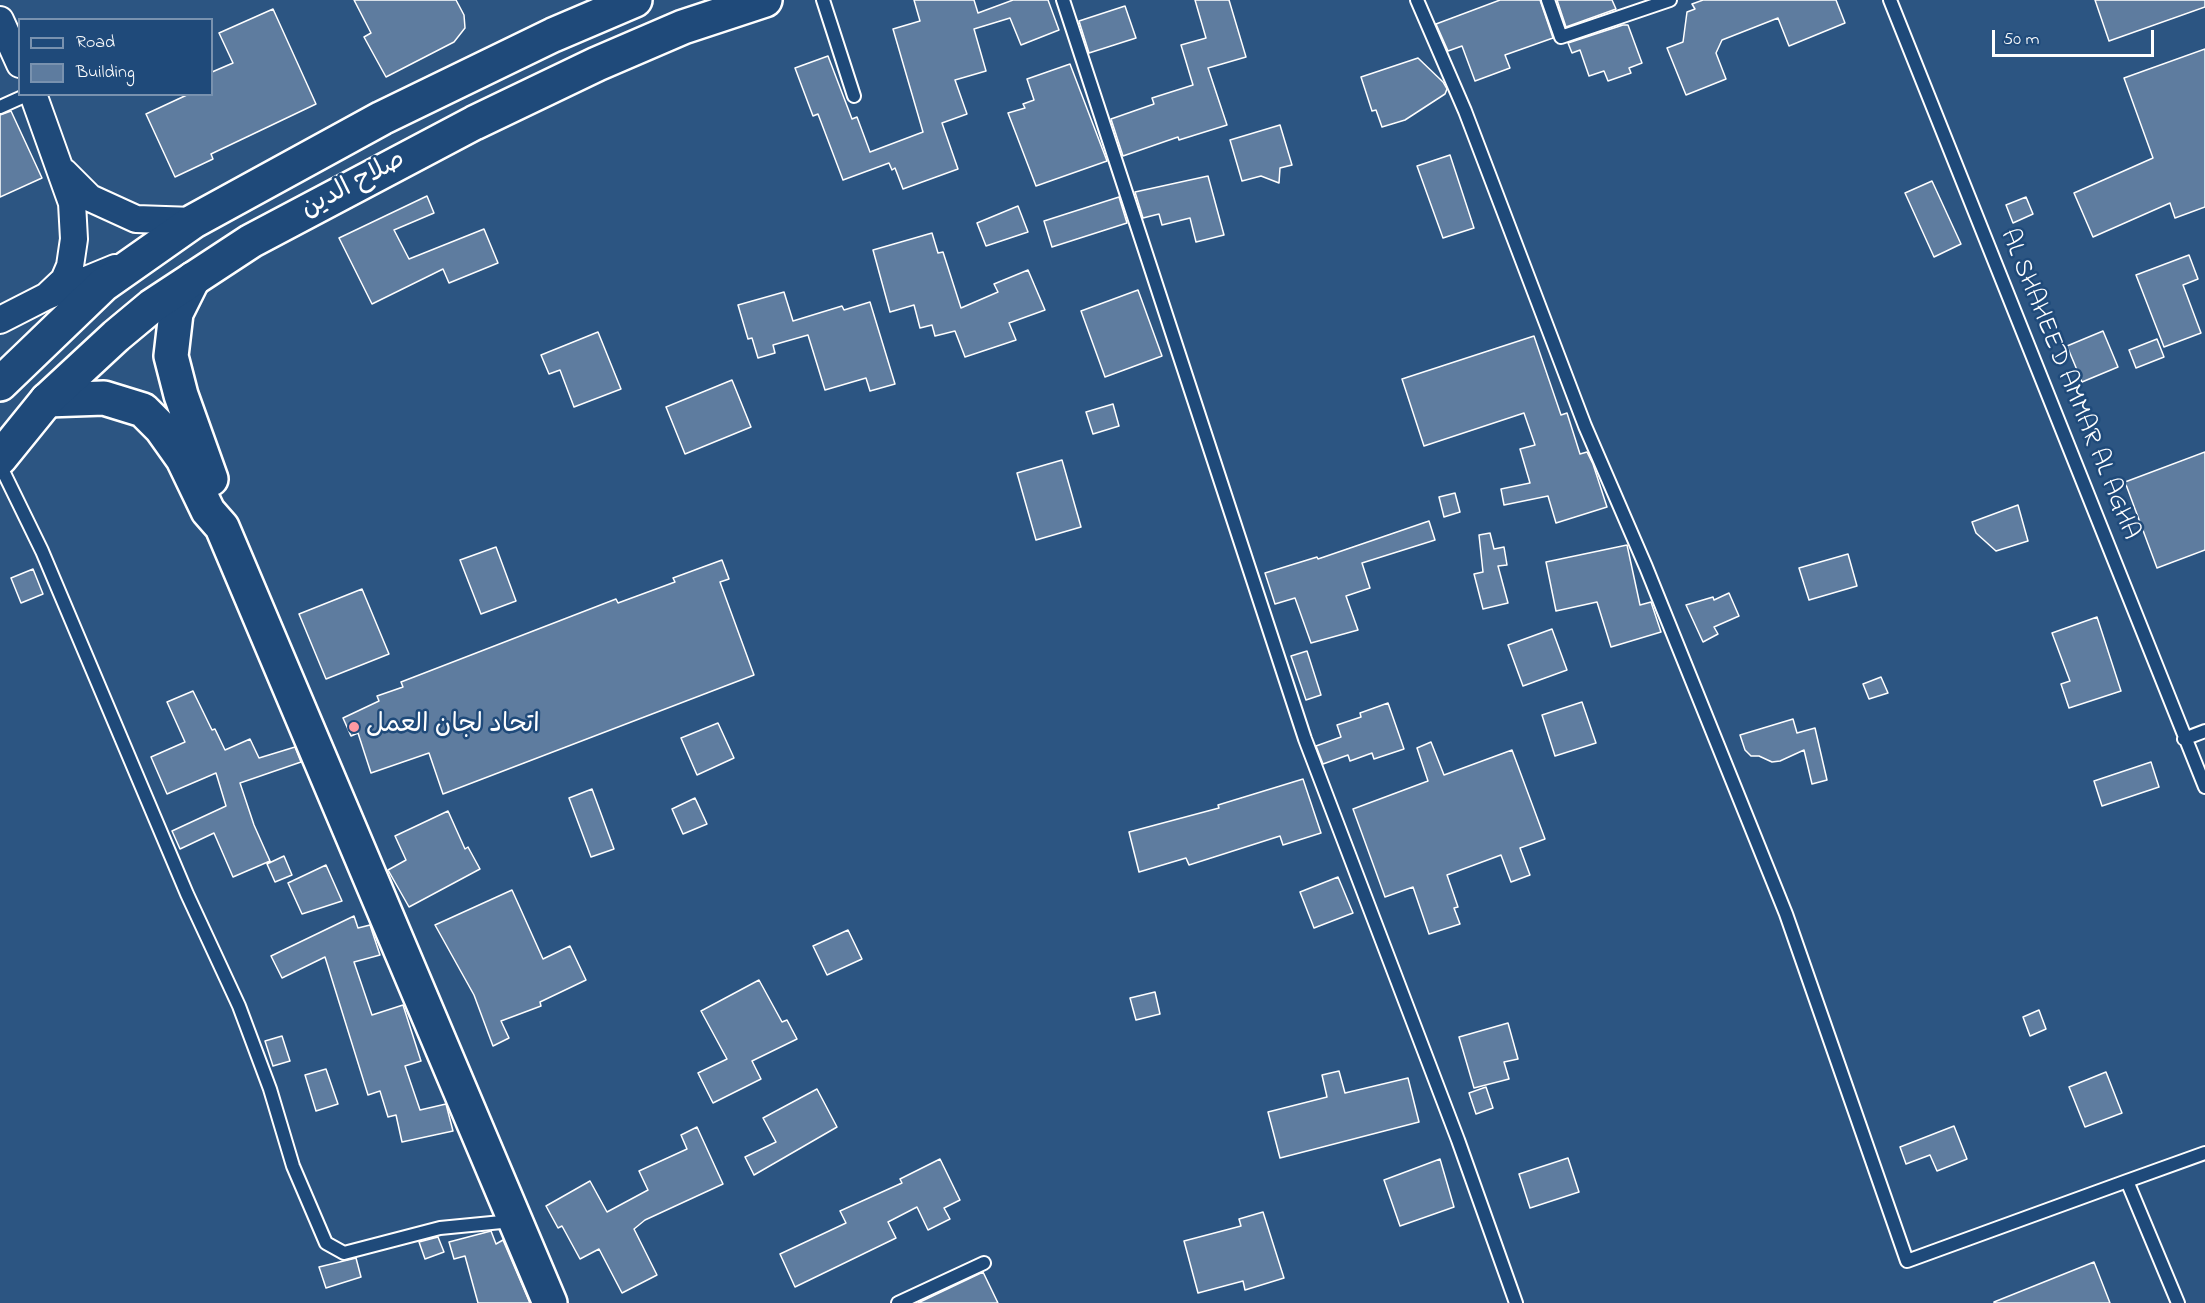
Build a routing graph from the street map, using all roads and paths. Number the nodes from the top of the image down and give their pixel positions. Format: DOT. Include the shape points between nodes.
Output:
graph roads {
  1 [pos="635,0"];
  2 [pos="765,0"];
  3 [pos="823,0"];
  4 [pos="1063,0"];
  5 [pos="1417,0"];
  6 [pos="1548,0"];
  7 [pos="1670,0"];
  8 [pos="1890,0"];
  9 [pos="689,14"];
  10 [pos="0,20"];
  11 [pos="18,60"];
  12 [pos="26,96"];
  13 [pos="32,96"];
  14 [pos="854,96"];
  15 [pos="0,107"];
  16 [pos="60,167"];
  17 [pos="194,221"];
  18 [pos="135,260"];
  19 [pos="193,279"];
  20 [pos="48,296"];
  21 [pos="0,320"];
  22 [pos="0,384"];
  23 [pos="47,400"];
  24 [pos="0,458"];
  25 [pos="0,465"];
  26 [pos="222,527"];
  27 [pos="2205,731"];
  28 [pos="2184,739"];
  29 [pos="2205,787"];
  30 [pos="2205,1154"];
  31 [pos="2127,1181"];
  32 [pos="515,1221"];
  33 [pos="984,1263"];
  34 [pos="550,1303"];
  35 [pos="898,1303"];
  36 [pos="1516,1303"];
  37 [pos="2178,1303"];
  1 -- 17 [label="main road, صلاح الدين" via="382,118"];
  2 -- 9 [label="main road, صلاح الدين"];
  3 -- 14 [label="lane"];
  4 -- 36 [label="lane" via="1305,739"];
  5 -- 31 [label="lane" via="1465,111 1585,426 1786,914 1907,1261"];
  6 -- 7 [label="lane" via="1562,37"];
  8 -- 28 [label="lane, AL SHAHEED AMMAR AL AGHA"];
  9 -- 19 [label="main road, صلاح الدين" via="251,241"];
  10 -- 11 [label="street"];
  12 -- 15 [label="lane"];
  13 -- 16 [label="street"];
  16 -- 17 [label="street" via="90,198 135,219"];
  16 -- 20 [label="street" via="72,203 74,239 64,280"];
  17 -- 18 [label="main road, صلاح الدين"];
  18 -- 20 [label="street"];
  18 -- 22 [label="main road, صلاح الدين" via="72,312"];
  19 -- 23 [label="main road, صلاح الدين" via="152,306"];
  19 -- 26 [label="main road" via="176,313 171,356 221,503"];
  20 -- 21 [label="street"];
  23 -- 24 [label="main road, صلاح الدين"];
  23 -- 26 [label="main road" via="104,398 143,410 183,459 208,511"];
  25 -- 32 [label="lane" via="42,551 187,894 239,1006 270,1089 292,1166 326,1242 344,1253 440,1228"];
  26 -- 32 [label="main road"];
  27 -- 28 [label="lane"];
  28 -- 29 [label="lane, AL SHAHEED AMMAR AL AGHA"];
  30 -- 31 [label="lane"];
  31 -- 37 [label="lane"];
  32 -- 34 [label="main road"];
  33 -- 35 [label="lane"];
}
